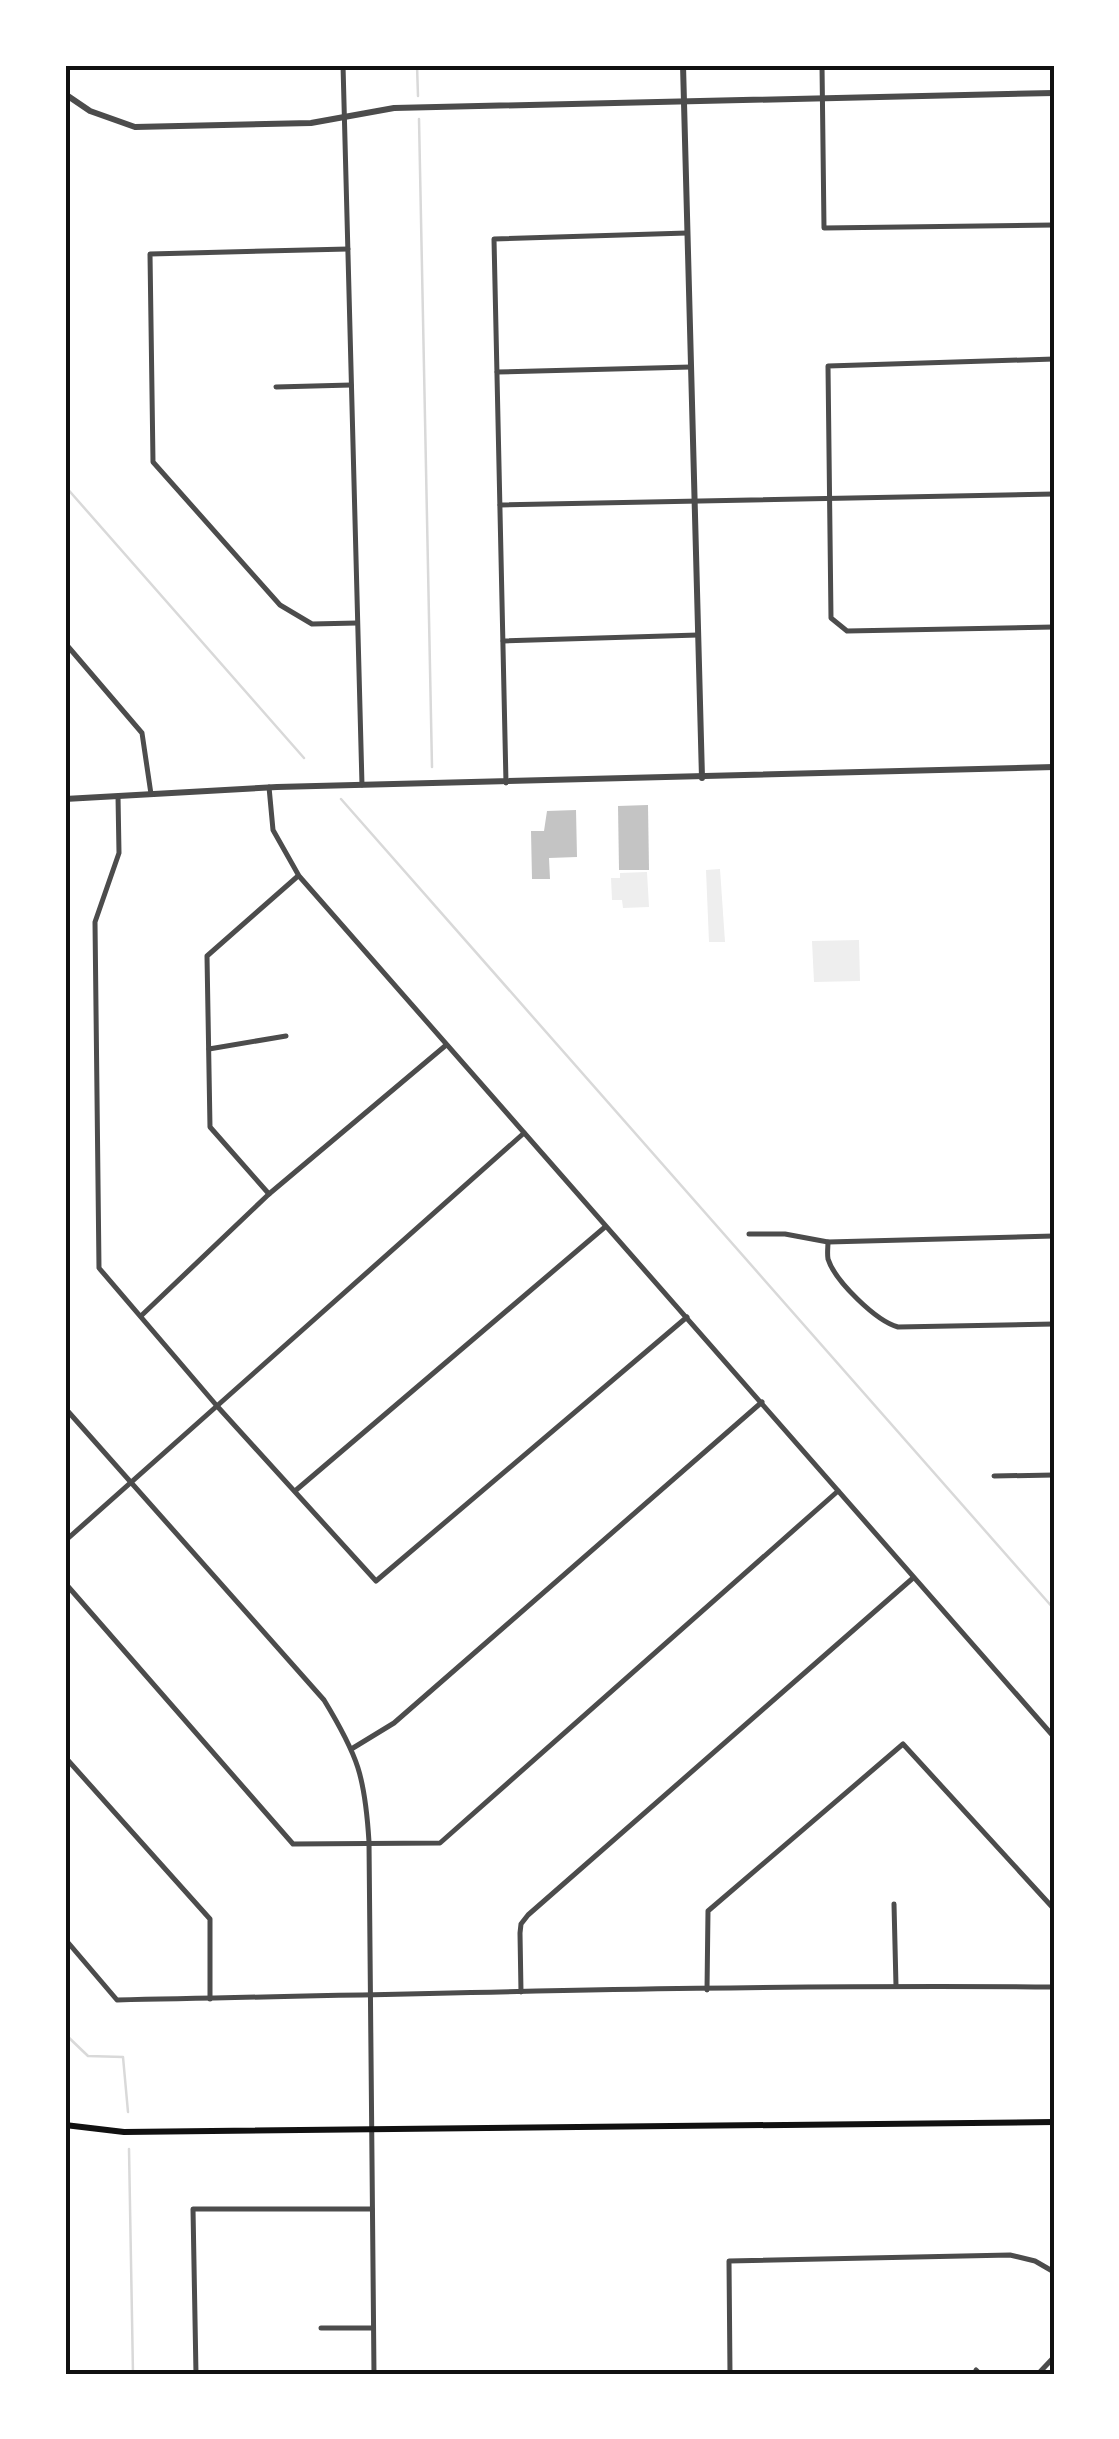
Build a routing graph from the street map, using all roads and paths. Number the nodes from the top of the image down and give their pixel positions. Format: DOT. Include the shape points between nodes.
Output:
graph roads {
  1 [pos="343,65"];
  2 [pos="683,65"];
  3 [pos="822,65"];
  4 [pos="1054,93"];
  5 [pos="65,94"];
  6 [pos="822,98"];
  7 [pos="684,99"];
  8 [pos="344,118"];
  9 [pos="1054,225"];
  10 [pos="688,234"];
  11 [pos="348,249"];
  12 [pos="1054,360"];
  13 [pos="691,366"];
  14 [pos="497,372"];
  15 [pos="351,385"];
  16 [pos="276,387"];
  17 [pos="1054,494"];
  18 [pos="830,498"];
  19 [pos="694,501"];
  20 [pos="500,504"];
  21 [pos="357,623"];
  22 [pos="1054,627"];
  23 [pos="698,635"];
  24 [pos="503,640"];
  25 [pos="65,642"];
  26 [pos="1054,768"];
  27 [pos="702,778"];
  28 [pos="506,783"];
  29 [pos="362,786"];
  30 [pos="270,787"];
  31 [pos="151,794"];
  32 [pos="118,796"];
  33 [pos="65,799"];
  34 [pos="299,876"];
  35 [pos="286,1036"];
  36 [pos="445,1046"];
  37 [pos="209,1049"];
  38 [pos="524,1132"];
  39 [pos="269,1194"];
  40 [pos="606,1227"];
  41 [pos="749,1234"];
  42 [pos="1054,1236"];
  43 [pos="828,1242"];
  44 [pos="142,1315"];
  45 [pos="686,1317"];
  46 [pos="1054,1324"];
  47 [pos="762,1402"];
  48 [pos="218,1406"];
  49 [pos="65,1408"];
  50 [pos="1054,1474"];
  51 [pos="994,1476"];
  52 [pos="129,1482"];
  53 [pos="295,1490"];
  54 [pos="838,1492"];
  55 [pos="65,1541"];
  56 [pos="913,1578"];
  57 [pos="65,1583"];
  58 [pos="1054,1737"];
  59 [pos="353,1748"];
  60 [pos="65,1757"];
  61 [pos="369,1842"];
  62 [pos="894,1904"];
  63 [pos="1054,1909"];
  64 [pos="65,1939"];
  65 [pos="896,1986"];
  66 [pos="1054,1988"];
  67 [pos="707,1990"];
  68 [pos="372,1992"];
  69 [pos="522,1992"];
  70 [pos="210,1999"];
  71 [pos="1054,2122"];
  72 [pos="65,2126"];
  73 [pos="370,2129"];
  74 [pos="372,2209"];
  75 [pos="1054,2272"];
  76 [pos="320,2328"];
  77 [pos="373,2328"];
  78 [pos="1054,2357"];
  79 [pos="196,2374"];
  80 [pos="374,2374"];
  81 [pos="730,2374"];
  82 [pos="1038,2374"];
  1 -- 8 [label="street"];
  2 -- 7 [label="street"];
  3 -- 6 [label="street"];
  4 -- 6 [label="street"];
  5 -- 8 [label="street" via="135,127"];
  6 -- 7 [label="street"];
  6 -- 9 [label="street" via="824,228"];
  7 -- 8 [label="street" via="394,108"];
  7 -- 10 [label="street"];
  8 -- 11 [label="street"];
  10 -- 13 [label="street"];
  10 -- 14 [label="street" via="494,240"];
  11 -- 15 [label="street"];
  11 -- 21 [label="street" via="150,254 154,462 280,604 312,624"];
  12 -- 18 [label="street" via="828,366"];
  13 -- 14 [label="street"];
  13 -- 19 [label="street"];
  14 -- 20 [label="street"];
  15 -- 16 [label="street"];
  15 -- 21 [label="street"];
  17 -- 18 [label="street"];
  18 -- 19 [label="street"];
  18 -- 22 [label="street" via="836,626"];
  19 -- 20 [label="street"];
  19 -- 23 [label="street"];
  20 -- 24 [label="street"];
  21 -- 29 [label="street"];
  23 -- 24 [label="street"];
  23 -- 27 [label="street"];
  24 -- 28 [label="street"];
  25 -- 31 [label="street" via="142,733"];
  26 -- 27 [label="street"];
  27 -- 28 [label="street"];
  28 -- 29 [label="street"];
  29 -- 30 [label="street"];
  30 -- 31 [label="street"];
  30 -- 34 [label="street" via="273,830"];
  31 -- 32 [label="street"];
  32 -- 33 [label="street"];
  32 -- 44 [label="street" via="119,853 95,922 100,1268"];
  34 -- 36 [label="street"];
  34 -- 37 [label="street" via="207,956"];
  35 -- 37 [label="street"];
  36 -- 38 [label="street"];
  36 -- 39 [label="street"];
  37 -- 39 [label="street" via="210,1127"];
  38 -- 40 [label="street"];
  38 -- 48 [label="street"];
  39 -- 44 [label="street"];
  40 -- 45 [label="street"];
  40 -- 53 [label="street"];
  41 -- 43 [label="street"];
  42 -- 43 [label="street"];
  43 -- 46 [label="street" via="828,1260 875,1317 898,1328"];
  44 -- 48 [label="street"];
  45 -- 47 [label="street"];
  45 -- 53 [label="street" via="376,1582"];
  47 -- 54 [label="street"];
  47 -- 59 [label="street" via="394,1723"];
  48 -- 52 [label="street"];
  48 -- 53 [label="street"];
  49 -- 52 [label="street"];
  50 -- 51 [label="street"];
  52 -- 55 [label="street"];
  52 -- 59 [label="street" via="324,1700"];
  54 -- 56 [label="street"];
  54 -- 61 [label="street" via="440,1842"];
  56 -- 58 [label="street"];
  56 -- 69 [label="street" via="528,1914 520,1933"];
  57 -- 61 [label="street" via="294,1844"];
  59 -- 61 [label="street" via="366,1791"];
  60 -- 70 [label="street" via="210,1919"];
  61 -- 68 [label="street"];
  62 -- 65 [label="street"];
  63 -- 67 [label="street" via="903,1744 708,1912"];
  64 -- 70 [label="street" via="118,2000"];
  65 -- 66 [label="street"];
  65 -- 67 [label="street"];
  67 -- 69 [label="street"];
  68 -- 69 [label="street"];
  68 -- 70 [label="street"];
  68 -- 73 [label="street"];
  71 -- 73 [label="main road"];
  72 -- 73 [label="main road" via="124,2132"];
  73 -- 74 [label="street"];
  74 -- 77 [label="street"];
  74 -- 79 [label="street" via="193,2208"];
  75 -- 81 [label="street" via="1010,2255 729,2261"];
  76 -- 77 [label="street"];
  77 -- 80 [label="street"];
  78 -- 82 [label="street"];
}
